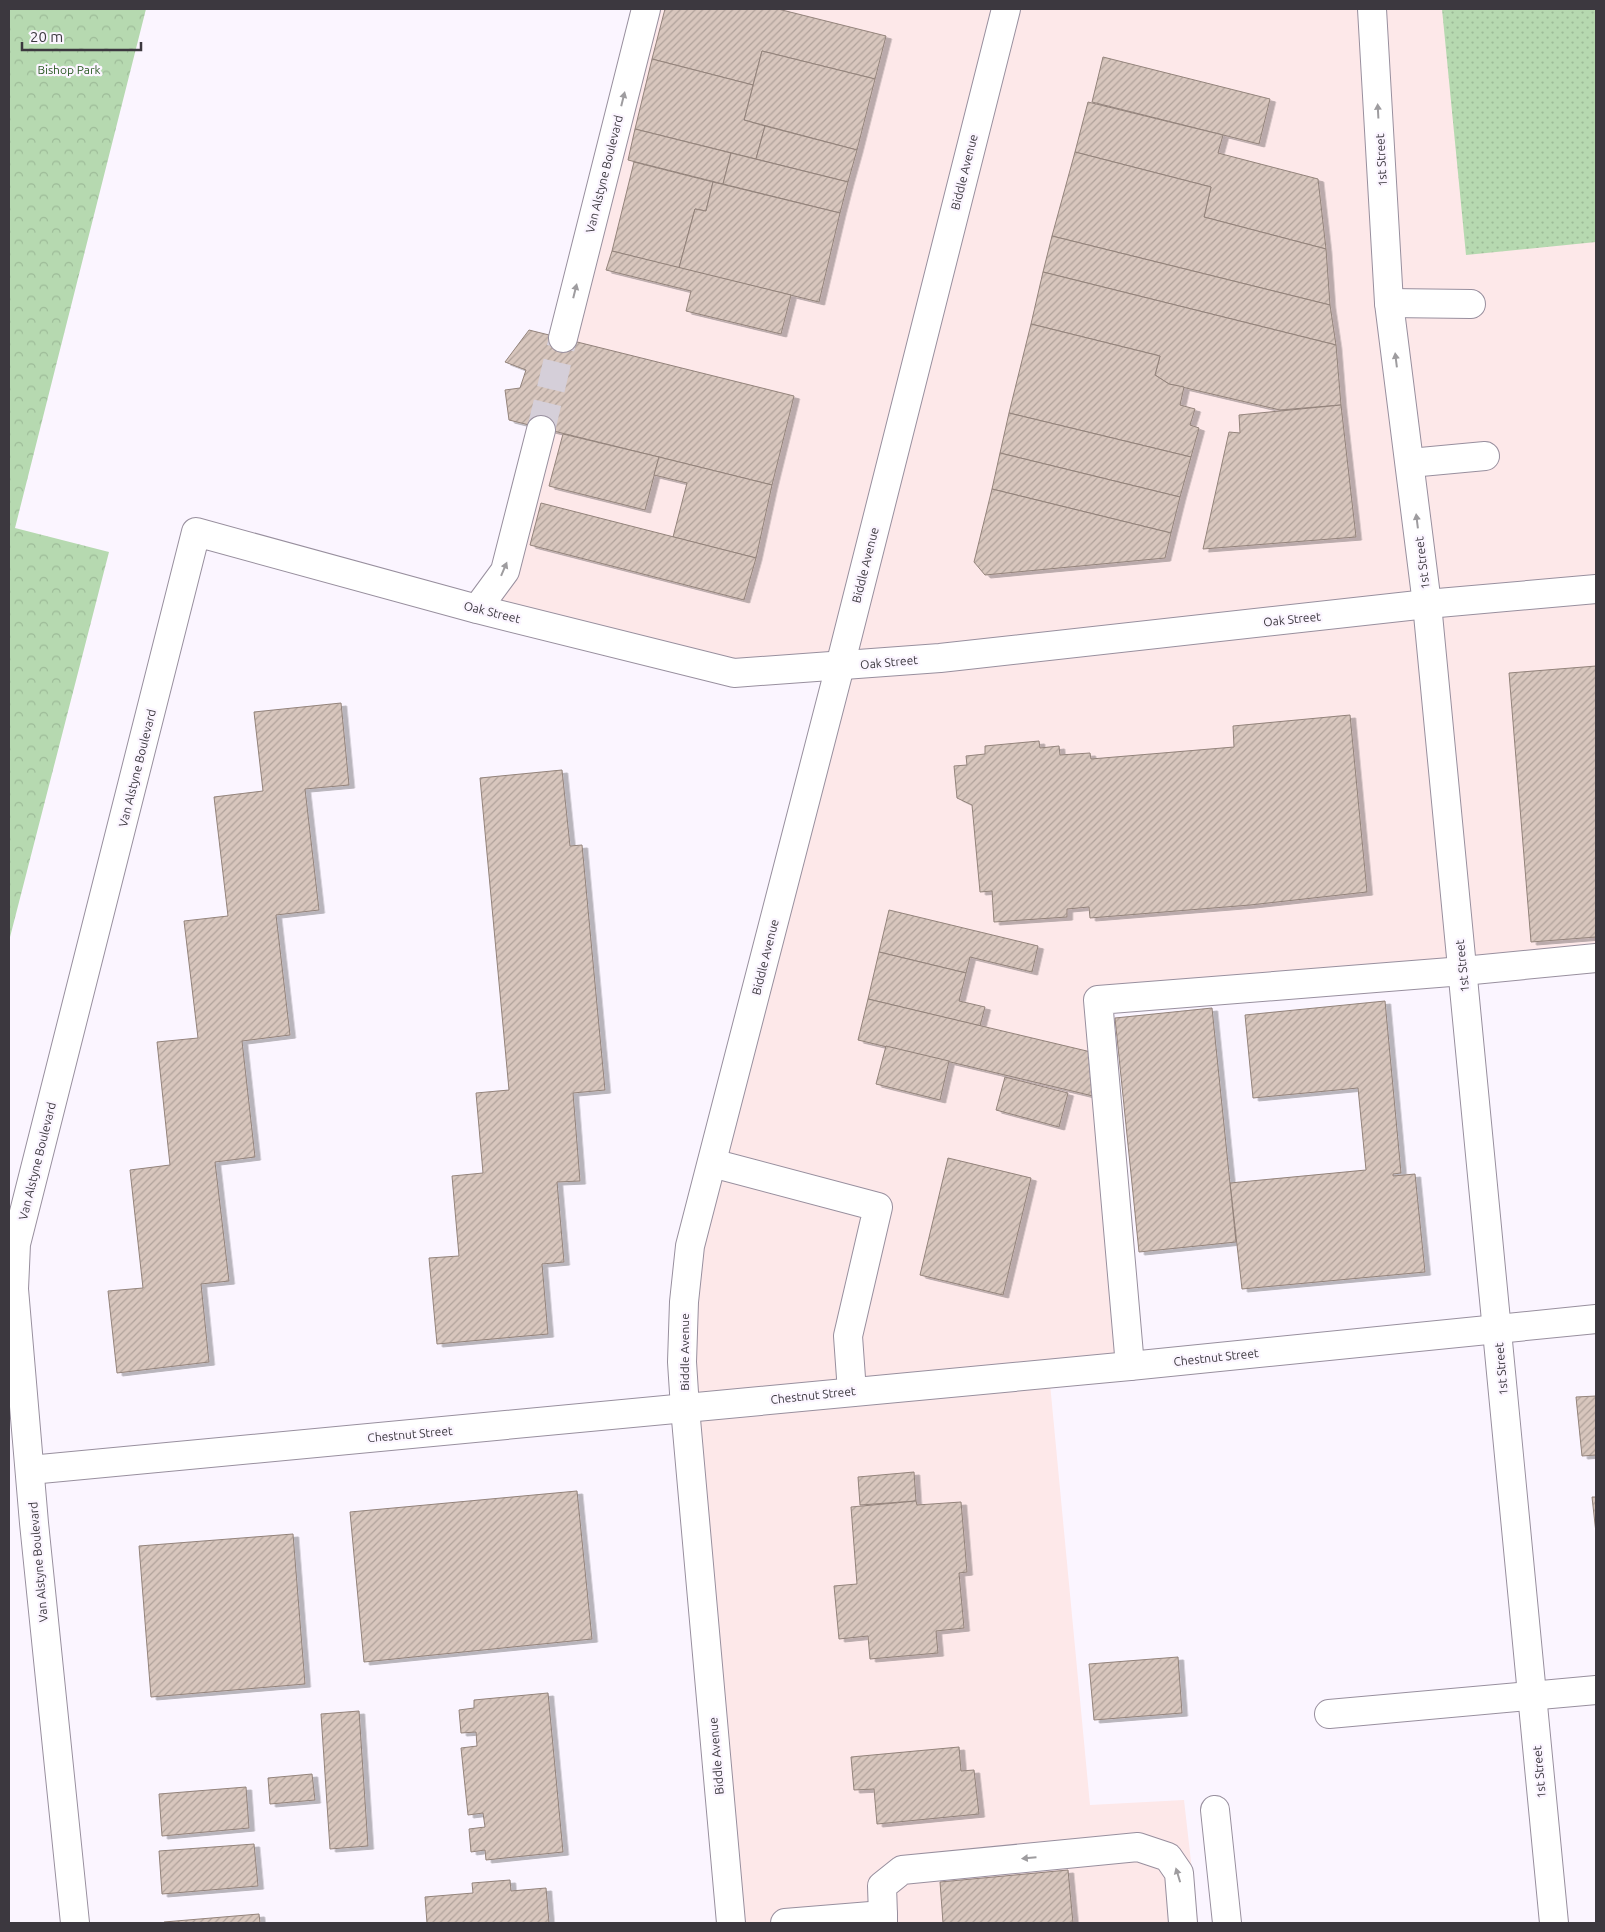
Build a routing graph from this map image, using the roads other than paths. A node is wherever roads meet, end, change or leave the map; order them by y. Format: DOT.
graph roads {
  1 [pos="646,9"];
  2 [pos="1006,9"];
  3 [pos="1372,9"];
  4 [pos="1389,303"];
  5 [pos="1471,304"];
  6 [pos="563,338"];
  7 [pos="540,430"];
  8 [pos="1485,456"];
  9 [pos="1410,463"];
  10 [pos="196,532"];
  11 [pos="1596,589"];
  12 [pos="1427,604"];
  13 [pos="477,609"];
  14 [pos="840,666"];
  15 [pos="1596,958"];
  16 [pos="1463,971"];
  17 [pos="712,1163"];
  18 [pos="18,1197"];
  19 [pos="12,1266"];
  20 [pos="1596,1319"];
  21 [pos="1497,1328"];
  22 [pos="1130,1366"];
  23 [pos="852,1392"];
  24 [pos="684,1408"];
  25 [pos="30,1470"];
  26 [pos="1596,1690"];
  27 [pos="1532,1696"];
  28 [pos="1329,1714"];
  29 [pos="1215,1810"];
  30 [pos="883,1919"];
  31 [pos="75,1923"];
  32 [pos="731,1923"];
  33 [pos="785,1923"];
  34 [pos="1183,1923"];
  35 [pos="1226,1923"];
  36 [pos="1554,1923"];
  6 -- 1 [label="street, Van Alstyne Boulevard, one-way"];
  2 -- 14 [label="street, Biddle Avenue"];
  4 -- 3 [label="street, 1st Street, one-way"];
  4 -- 5 [label="street"];
  9 -- 4 [label="street, 1st Street, one-way"];
  13 -- 7 [label="street, one-way"];
  8 -- 9 [label="street"];
  12 -- 9 [label="street, 1st Street, one-way"];
  10 -- 13 [label="street, Oak Street"];
  10 -- 18 [label="street, Van Alstyne Boulevard"];
  11 -- 12 [label="street, Oak Street"];
  12 -- 14 [label="street, Oak Street"];
  12 -- 16 [label="street, 1st Street"];
  13 -- 14 [label="street, Oak Street"];
  14 -- 17 [label="street, Biddle Avenue"];
  15 -- 16 [label="street"];
  16 -- 21 [label="street, 1st Street"];
  16 -- 22 [label="street"];
  17 -- 23 [label="street"];
  17 -- 24 [label="street, Biddle Avenue"];
  18 -- 19 [label="street, Van Alstyne Boulevard"];
  19 -- 25 [label="street, Van Alstyne Boulevard"];
  20 -- 21 [label="street, Chestnut Street"];
  21 -- 22 [label="street, Chestnut Street"];
  21 -- 27 [label="street, 1st Street"];
  22 -- 23 [label="street, Chestnut Street"];
  23 -- 24 [label="street, Chestnut Street"];
  24 -- 25 [label="street, Chestnut Street"];
  24 -- 32 [label="street, Biddle Avenue"];
  25 -- 31 [label="street, Van Alstyne Boulevard"];
  26 -- 27 [label="street"];
  27 -- 28 [label="street"];
  27 -- 36 [label="street, 1st Street"];
  29 -- 35 [label="street"];
  30 -- 33 [label="street"];
  34 -- 30 [label="street, one-way"];
}
